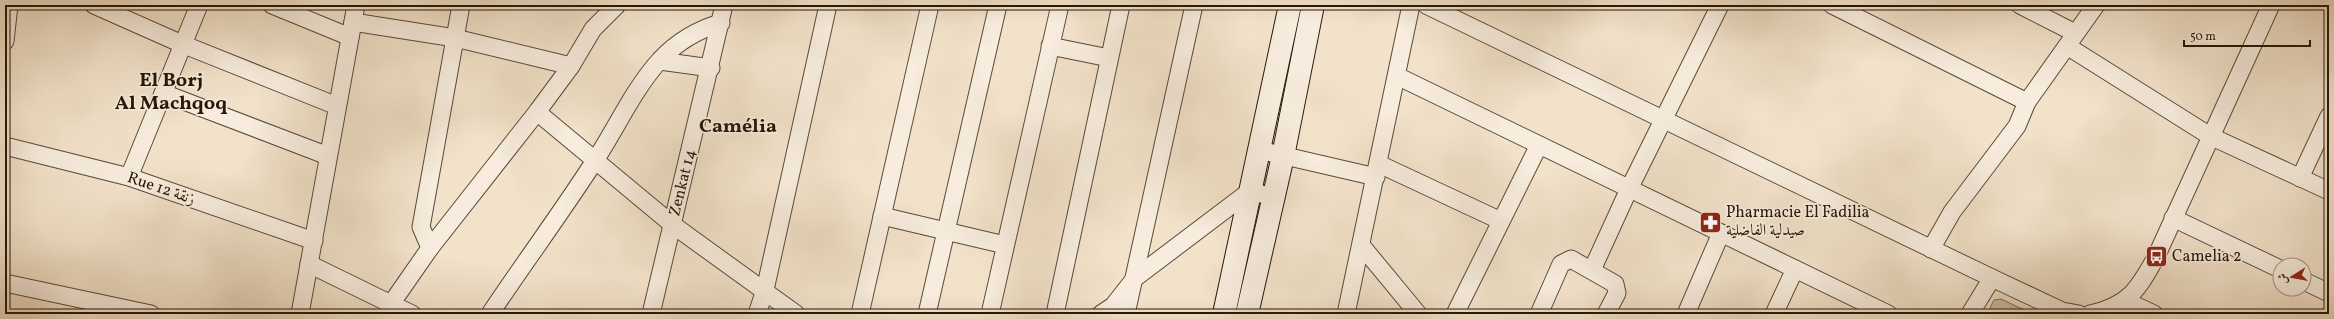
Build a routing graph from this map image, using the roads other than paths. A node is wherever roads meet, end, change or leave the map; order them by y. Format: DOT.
graph roads {
  1 [pos="9,5"];
  2 [pos="94,5"];
  3 [pos="199,5"];
  4 [pos="272,5"];
  5 [pos="356,5"];
  6 [pos="460,5"];
  7 [pos="618,5"];
  8 [pos="724,5"];
  9 [pos="828,5"];
  10 [pos="930,5"];
  11 [pos="998,5"];
  12 [pos="1060,5"];
  13 [pos="1121,5"];
  14 [pos="1194,5"];
  15 [pos="1290,5"];
  16 [pos="1313,5"];
  17 [pos="1411,5"];
  18 [pos="1720,5"];
  19 [pos="2020,5"];
  20 [pos="2096,5"];
  21 [pos="2271,5"];
  22 [pos="1838,6"];
  23 [pos="1433,7"];
  24 [pos="721,23"];
  25 [pos="352,29"];
  26 [pos="455,38"];
  27 [pos="2071,40"];
  28 [pos="5,41"];
  29 [pos="182,44"];
  30 [pos="1050,46"];
  31 [pos="1109,58"];
  32 [pos="660,61"];
  33 [pos="572,66"];
  34 [pos="711,68"];
  35 [pos="1397,76"];
  36 [pos="163,93"];
  37 [pos="2027,102"];
  38 [pos="337,106"];
  39 [pos="537,112"];
  40 [pos="2329,116"];
  41 [pos="1662,120"];
  42 [pos="2210,136"];
  43 [pos="1539,145"];
  44 [pos="5,146"];
  45 [pos="1259,150"];
  46 [pos="328,156"];
  47 [pos="1283,156"];
  48 [pos="595,162"];
  49 [pos="1378,171"];
  50 [pos="129,177"];
  51 [pos="2300,178"];
  52 [pos="1629,189"];
  53 [pos="1250,191"];
  54 [pos="2329,191"];
  55 [pos="1273,197"];
  56 [pos="882,216"];
  57 [pos="2173,218"];
  58 [pos="1501,221"];
  59 [pos="673,225"];
  60 [pos="947,231"];
  61 [pos="1721,233"];
  62 [pos="314,241"];
  63 [pos="1005,245"];
  64 [pos="1361,245"];
  65 [pos="430,248"];
  66 [pos="1931,249"];
  67 [pos="309,264"];
  68 [pos="2272,265"];
  69 [pos="1795,269"];
  70 [pos="1592,270"];
  71 [pos="1135,278"];
  72 [pos="1992,278"];
  73 [pos="5,283"];
  74 [pos="2312,285"];
  75 [pos="765,290"];
  76 [pos="2329,293"];
  77 [pos="2123,307"];
  78 [pos="403,311"];
  79 [pos="151,314"];
  80 [pos="300,314"];
  81 [pos="490,314"];
  82 [pos="651,314"];
  83 [pos="757,314"];
  84 [pos="796,314"];
  85 [pos="860,314"];
  86 [pos="928,314"];
  87 [pos="990,314"];
  88 [pos="1055,314"];
  89 [pos="1101,314"];
  90 [pos="1126,314"];
  91 [pos="1224,314"];
  92 [pos="1247,314"];
  93 [pos="1346,314"];
  94 [pos="1418,314"];
  95 [pos="1455,314"];
  96 [pos="1539,314"];
  97 [pos="1606,314"];
  98 [pos="1686,314"];
  99 [pos="1774,314"];
  100 [pos="1888,314"];
  101 [pos="1970,314"];
  102 [pos="2079,314"];
  103 [pos="2090,314"];
  104 [pos="2154,314"];
  1 -- 28 [label="street"];
  2 -- 29 [label="street"];
  3 -- 29 [label="street"];
  4 -- 25 [label="street"];
  5 -- 25 [label="street"];
  6 -- 26 [label="street"];
  7 -- 33 [label="street"];
  8 -- 24 [label="street, Zenkat 14"];
  9 -- 75 [label="street"];
  10 -- 56 [label="street"];
  11 -- 60 [label="street"];
  12 -- 30 [label="street"];
  13 -- 31 [label="street"];
  14 -- 71 [label="street"];
  15 -- 45 [label="street"];
  16 -- 47 [label="street"];
  17 -- 35 [label="street"];
  18 -- 41 [label="street"];
  19 -- 27 [label="street"];
  20 -- 27 [label="street"];
  21 -- 42 [label="street"];
  22 -- 37 [label="street"];
  23 -- 41 [label="street"];
  24 -- 32 [label="street"];
  24 -- 34 [label="street, Zenkat 14"];
  25 -- 26 [label="street"];
  25 -- 38 [label="street"];
  26 -- 33 [label="street"];
  26 -- 65 [label="street"];
  27 -- 37 [label="street"];
  27 -- 42 [label="street"];
  29 -- 36 [label="street"];
  29 -- 38 [label="street"];
  30 -- 31 [label="street"];
  30 -- 63 [label="street"];
  31 -- 88 [label="street"];
  32 -- 34 [label="street"];
  32 -- 48 [label="street"];
  33 -- 39 [label="street"];
  34 -- 59 [label="street, Zenkat 14"];
  35 -- 43 [label="street"];
  35 -- 49 [label="street"];
  36 -- 46 [label="street"];
  36 -- 50 [label="street"];
  37 -- 66 [label="street"];
  38 -- 46 [label="street"];
  39 -- 48 [label="street"];
  39 -- 65 [label="street"];
  40 -- 51 [label="street"];
  41 -- 52 [label="street"];
  41 -- 66 [label="street"];
  42 -- 51 [label="street"];
  42 -- 57 [label="street"];
  43 -- 52 [label="street"];
  43 -- 58 [label="street"];
  44 -- 50 [label="street, Rue 12 زنقة"];
  45 -- 47 [label="street"];
  45 -- 53 [label="street"];
  46 -- 62 [label="street"];
  47 -- 49 [label="street"];
  47 -- 55 [label="street"];
  48 -- 59 [label="street"];
  48 -- 81 [label="street"];
  49 -- 58 [label="street"];
  49 -- 64 [label="street"];
  50 -- 62 [label="street, Rue 12 زنقة"];
  51 -- 54 [label="street"];
  52 -- 61 [label="street"];
  52 -- 70 [label="street"];
  53 -- 55 [label="street"];
  53 -- 71 [label="street"];
  53 -- 91 [label="street"];
  55 -- 92 [label="street"];
  56 -- 60 [label="street"];
  56 -- 85 [label="street"];
  57 -- 68 [label="street"];
  57 -- 77 [label="street"];
  58 -- 95 [label="street"];
  59 -- 75 [label="street"];
  59 -- 82 [label="street, Zenkat 14"];
  60 -- 63 [label="street"];
  60 -- 86 [label="street"];
  61 -- 69 [label="street"];
  61 -- 98 [label="street"];
  62 -- 67 [label="street"];
  63 -- 87 [label="street"];
  64 -- 93 [label="street"];
  64 -- 94 [label="street"];
  65 -- 78 [label="street"];
  66 -- 72 [label="street"];
  67 -- 78 [label="street"];
  67 -- 80 [label="street"];
  69 -- 99 [label="street"];
  69 -- 100 [label="street"];
  70 -- 96 [label="street"];
  70 -- 97 [label="street"];
  71 -- 89 [label="street"];
  71 -- 90 [label="street"];
  72 -- 101 [label="street"];
  72 -- 102 [label="street"];
  73 -- 79 [label="street"];
  74 -- 76 [label="street"];
  75 -- 83 [label="street"];
  75 -- 84 [label="street"];
  77 -- 103 [label="street"];
  77 -- 104 [label="street"];
}
